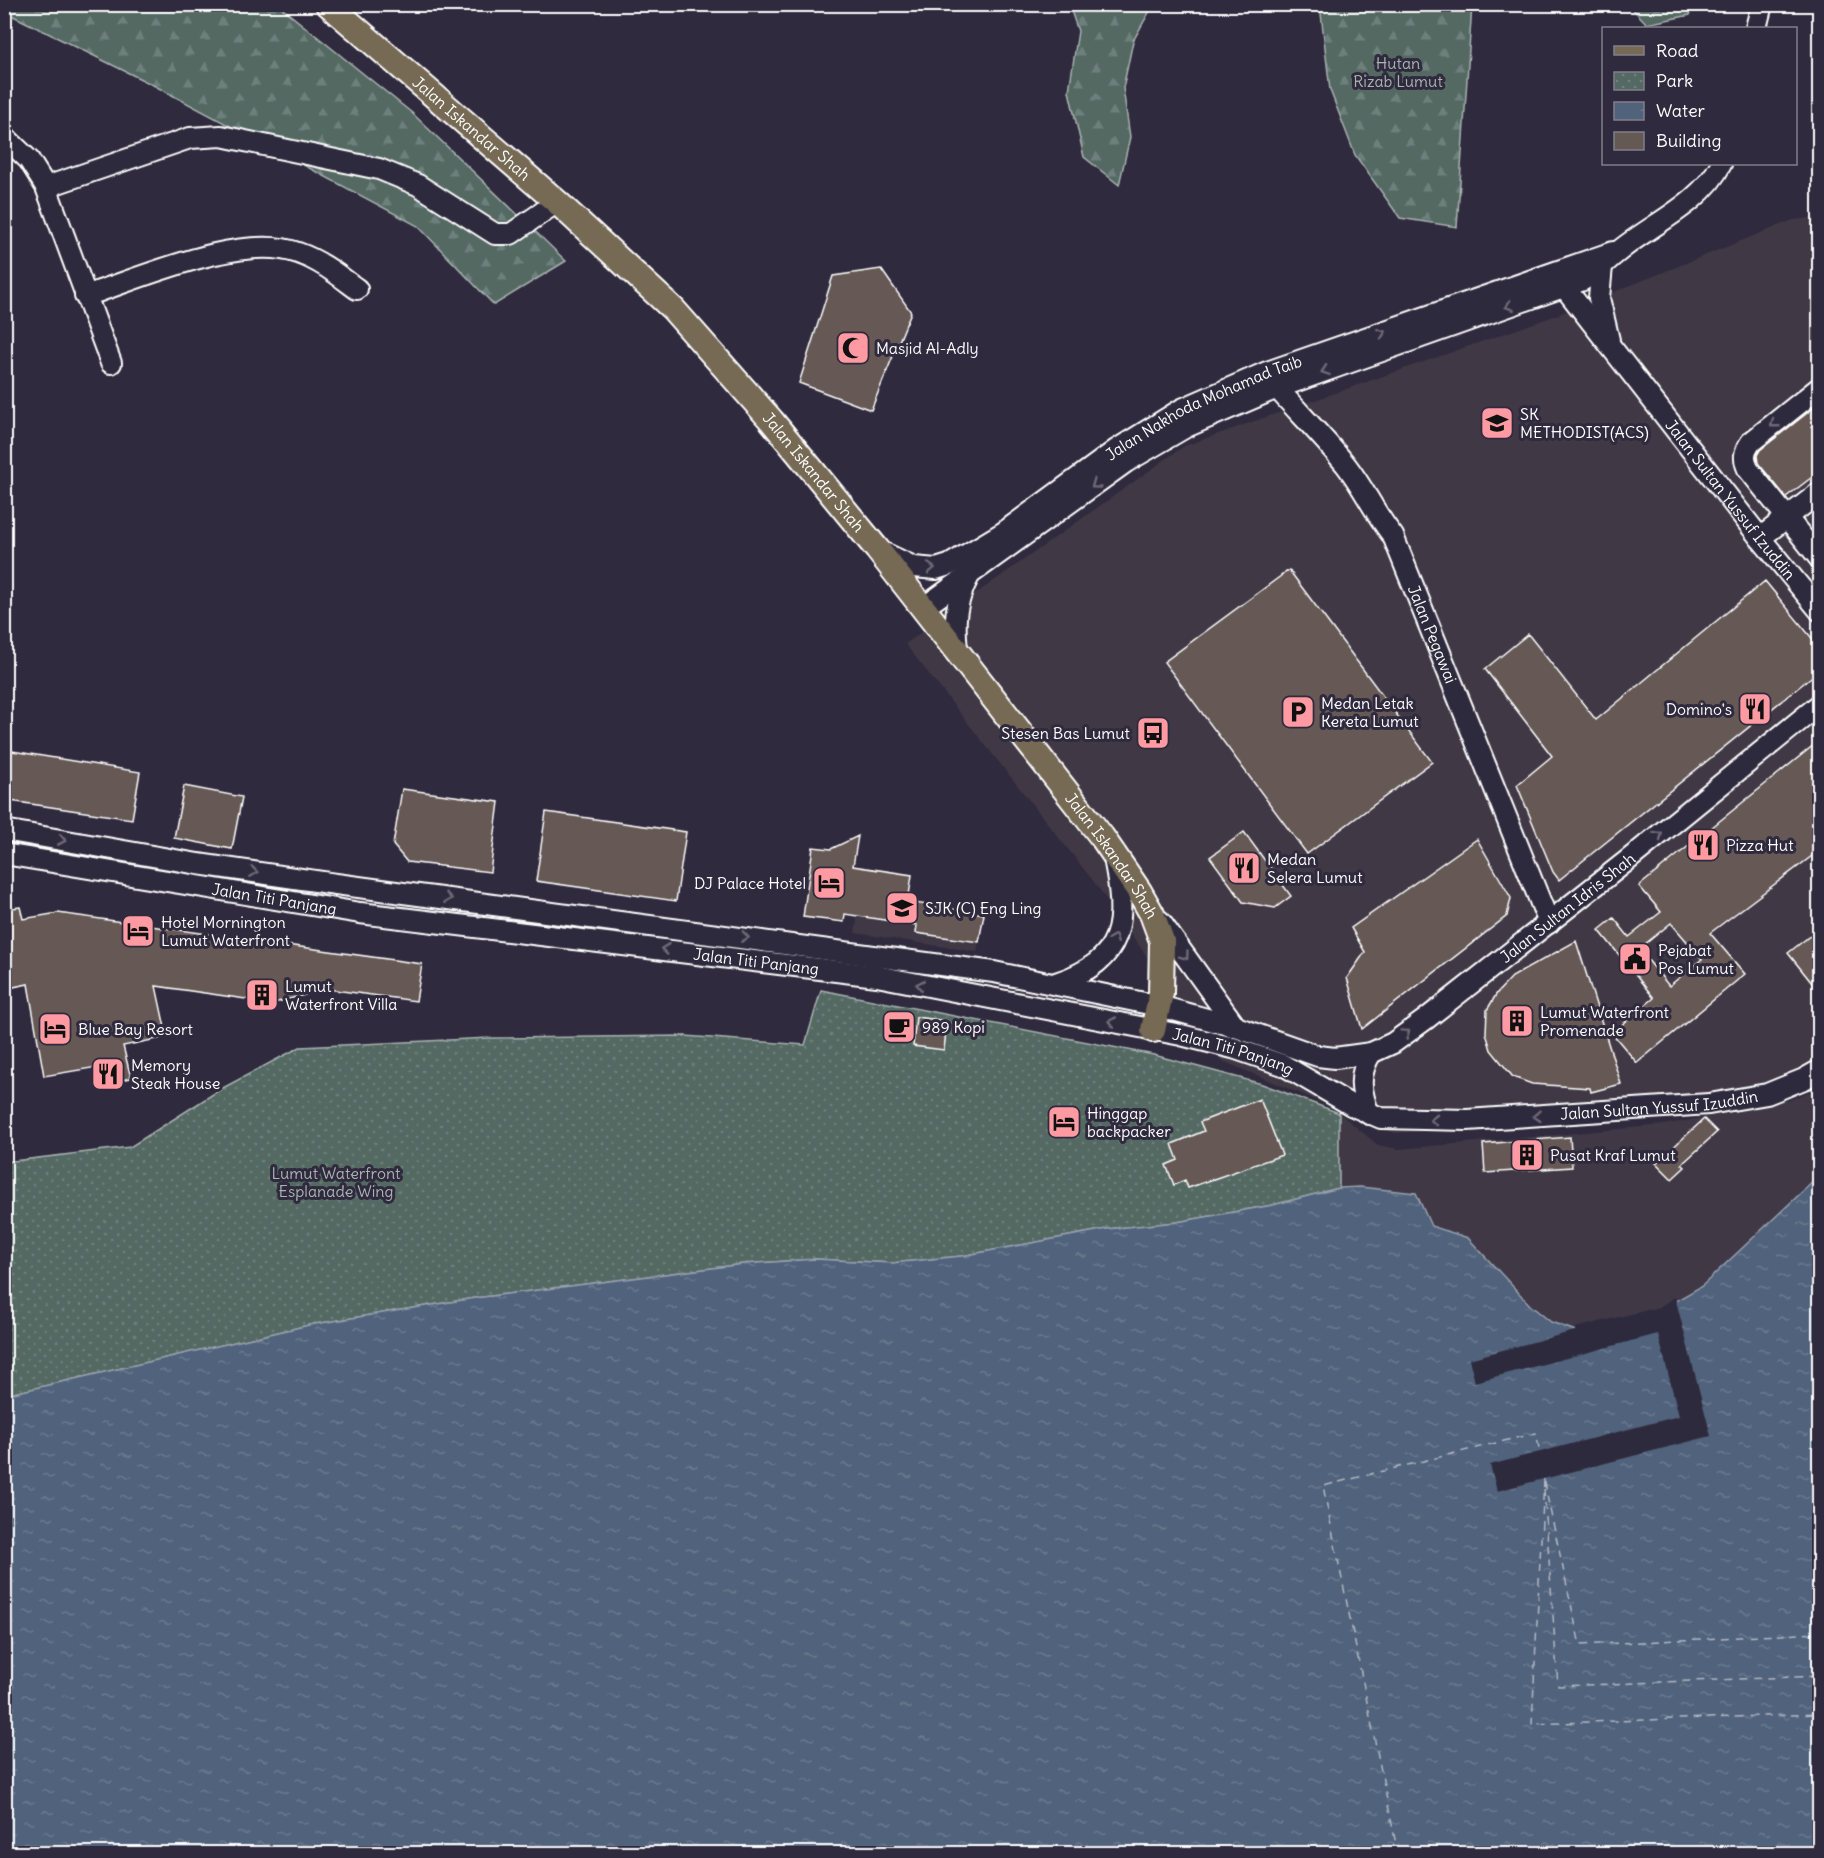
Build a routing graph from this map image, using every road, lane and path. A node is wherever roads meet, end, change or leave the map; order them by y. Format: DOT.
graph roads {
  1 [pos="328,4"];
  2 [pos="1762,4"];
  3 [pos="1756,27"];
  4 [pos="4,136"];
  5 [pos="1720,165"];
  6 [pos="46,187"];
  7 [pos="557,202"];
  8 [pos="1619,251"];
  9 [pos="1602,266"];
  10 [pos="1559,280"];
  11 [pos="357,289"];
  12 [pos="85,296"];
  13 [pos="1611,349"];
  14 [pos="111,363"];
  15 [pos="1272,380"];
  16 [pos="1820,387"];
  17 [pos="1820,492"];
  18 [pos="1787,518"];
  19 [pos="1760,538"];
  20 [pos="877,549"];
  21 [pos="1820,559"];
  22 [pos="971,574"];
  23 [pos="923,608"];
  24 [pos="1820,611"];
  25 [pos="957,650"];
  26 [pos="1820,704"];
  27 [pos="4,830"];
  28 [pos="1113,852"];
  29 [pos="4,854"];
  30 [pos="1139,891"];
  31 [pos="519,907"];
  32 [pos="1549,923"];
  33 [pos="516,931"];
  34 [pos="1054,984"];
  35 [pos="1159,1006"];
  36 [pos="1236,1027"];
  37 [pos="1153,1030"];
  38 [pos="1292,1048"];
  39 [pos="1371,1053"];
  40 [pos="1820,1070"];
  41 [pos="1369,1114"];
  42 [pos="1493,1119"];
  1 -- 7 [label="main road, Jalan Iskandar Shah"];
  2 -- 3 [label="street"];
  4 -- 6 [label="street"];
  5 -- 8 [label="street"];
  6 -- 7 [label="street"];
  6 -- 12 [label="street"];
  7 -- 20 [label="main road, Jalan Iskandar Shah"];
  8 -- 9 [label="street"];
  8 -- 10 [label="street"];
  9 -- 10 [label="street"];
  9 -- 13 [label="street"];
  10 -- 13 [label="street, Jalan Sultan Yussuf Izuddin"];
  10 -- 15 [label="street, Jalan Nakhoda Mohamad Taib"];
  11 -- 12 [label="street"];
  12 -- 14 [label="street"];
  13 -- 19 [label="street, Jalan Sultan Yussuf Izuddin"];
  20 -- 15 [label="street, Jalan Nakhoda Mohamad Taib, one-way"];
  15 -- 22 [label="street, Jalan Nakhoda Mohamad Taib, one-way"];
  15 -- 32 [label="street, Jalan Pegawai"];
  16 -- 18 [label="street, one-way"];
  17 -- 18 [label="street"];
  18 -- 19 [label="street"];
  18 -- 21 [label="street"];
  19 -- 24 [label="street, Jalan Sultan Yussuf Izuddin"];
  20 -- 23 [label="main road, Jalan Iskandar Shah"];
  22 -- 23 [label="street, Jalan Nakhoda Mohamad Taib"];
  22 -- 25 [label="street"];
  23 -- 25 [label="main road, Jalan Iskandar Shah"];
  25 -- 28 [label="main road, Jalan Iskandar Shah"];
  32 -- 26 [label="street, Jalan Sultan Idris Shah, one-way"];
  27 -- 31 [label="street, Jalan Titi Panjang, one-way"];
  28 -- 30 [label="main road, Jalan Iskandar Shah"];
  34 -- 28 [label="street, one-way"];
  29 -- 33 [label="street, Jalan Titi Panjang"];
  30 -- 35 [label="main road, Jalan Iskandar Shah"];
  30 -- 36 [label="street, one-way"];
  31 -- 33 [label="street"];
  31 -- 34 [label="street, Jalan Titi Panjang, one-way"];
  39 -- 32 [label="street, Jalan Sultan Idris Shah, one-way"];
  37 -- 33 [label="street, Jalan Titi Panjang, one-way"];
  34 -- 35 [label="street, Jalan Titi Panjang"];
  35 -- 36 [label="street, Jalan Titi Panjang"];
  35 -- 37 [label="main road, Jalan Iskandar Shah"];
  36 -- 38 [label="street, Jalan Titi Panjang"];
  37 -- 41 [label="street, Jalan Titi Panjang"];
  38 -- 39 [label="street, Jalan Sultan Idris Shah"];
  39 -- 41 [label="street"];
  40 -- 42 [label="street, Jalan Sultan Yussuf Izuddin, one-way"];
  42 -- 41 [label="street, Jalan Titi Panjang, one-way"];
}
